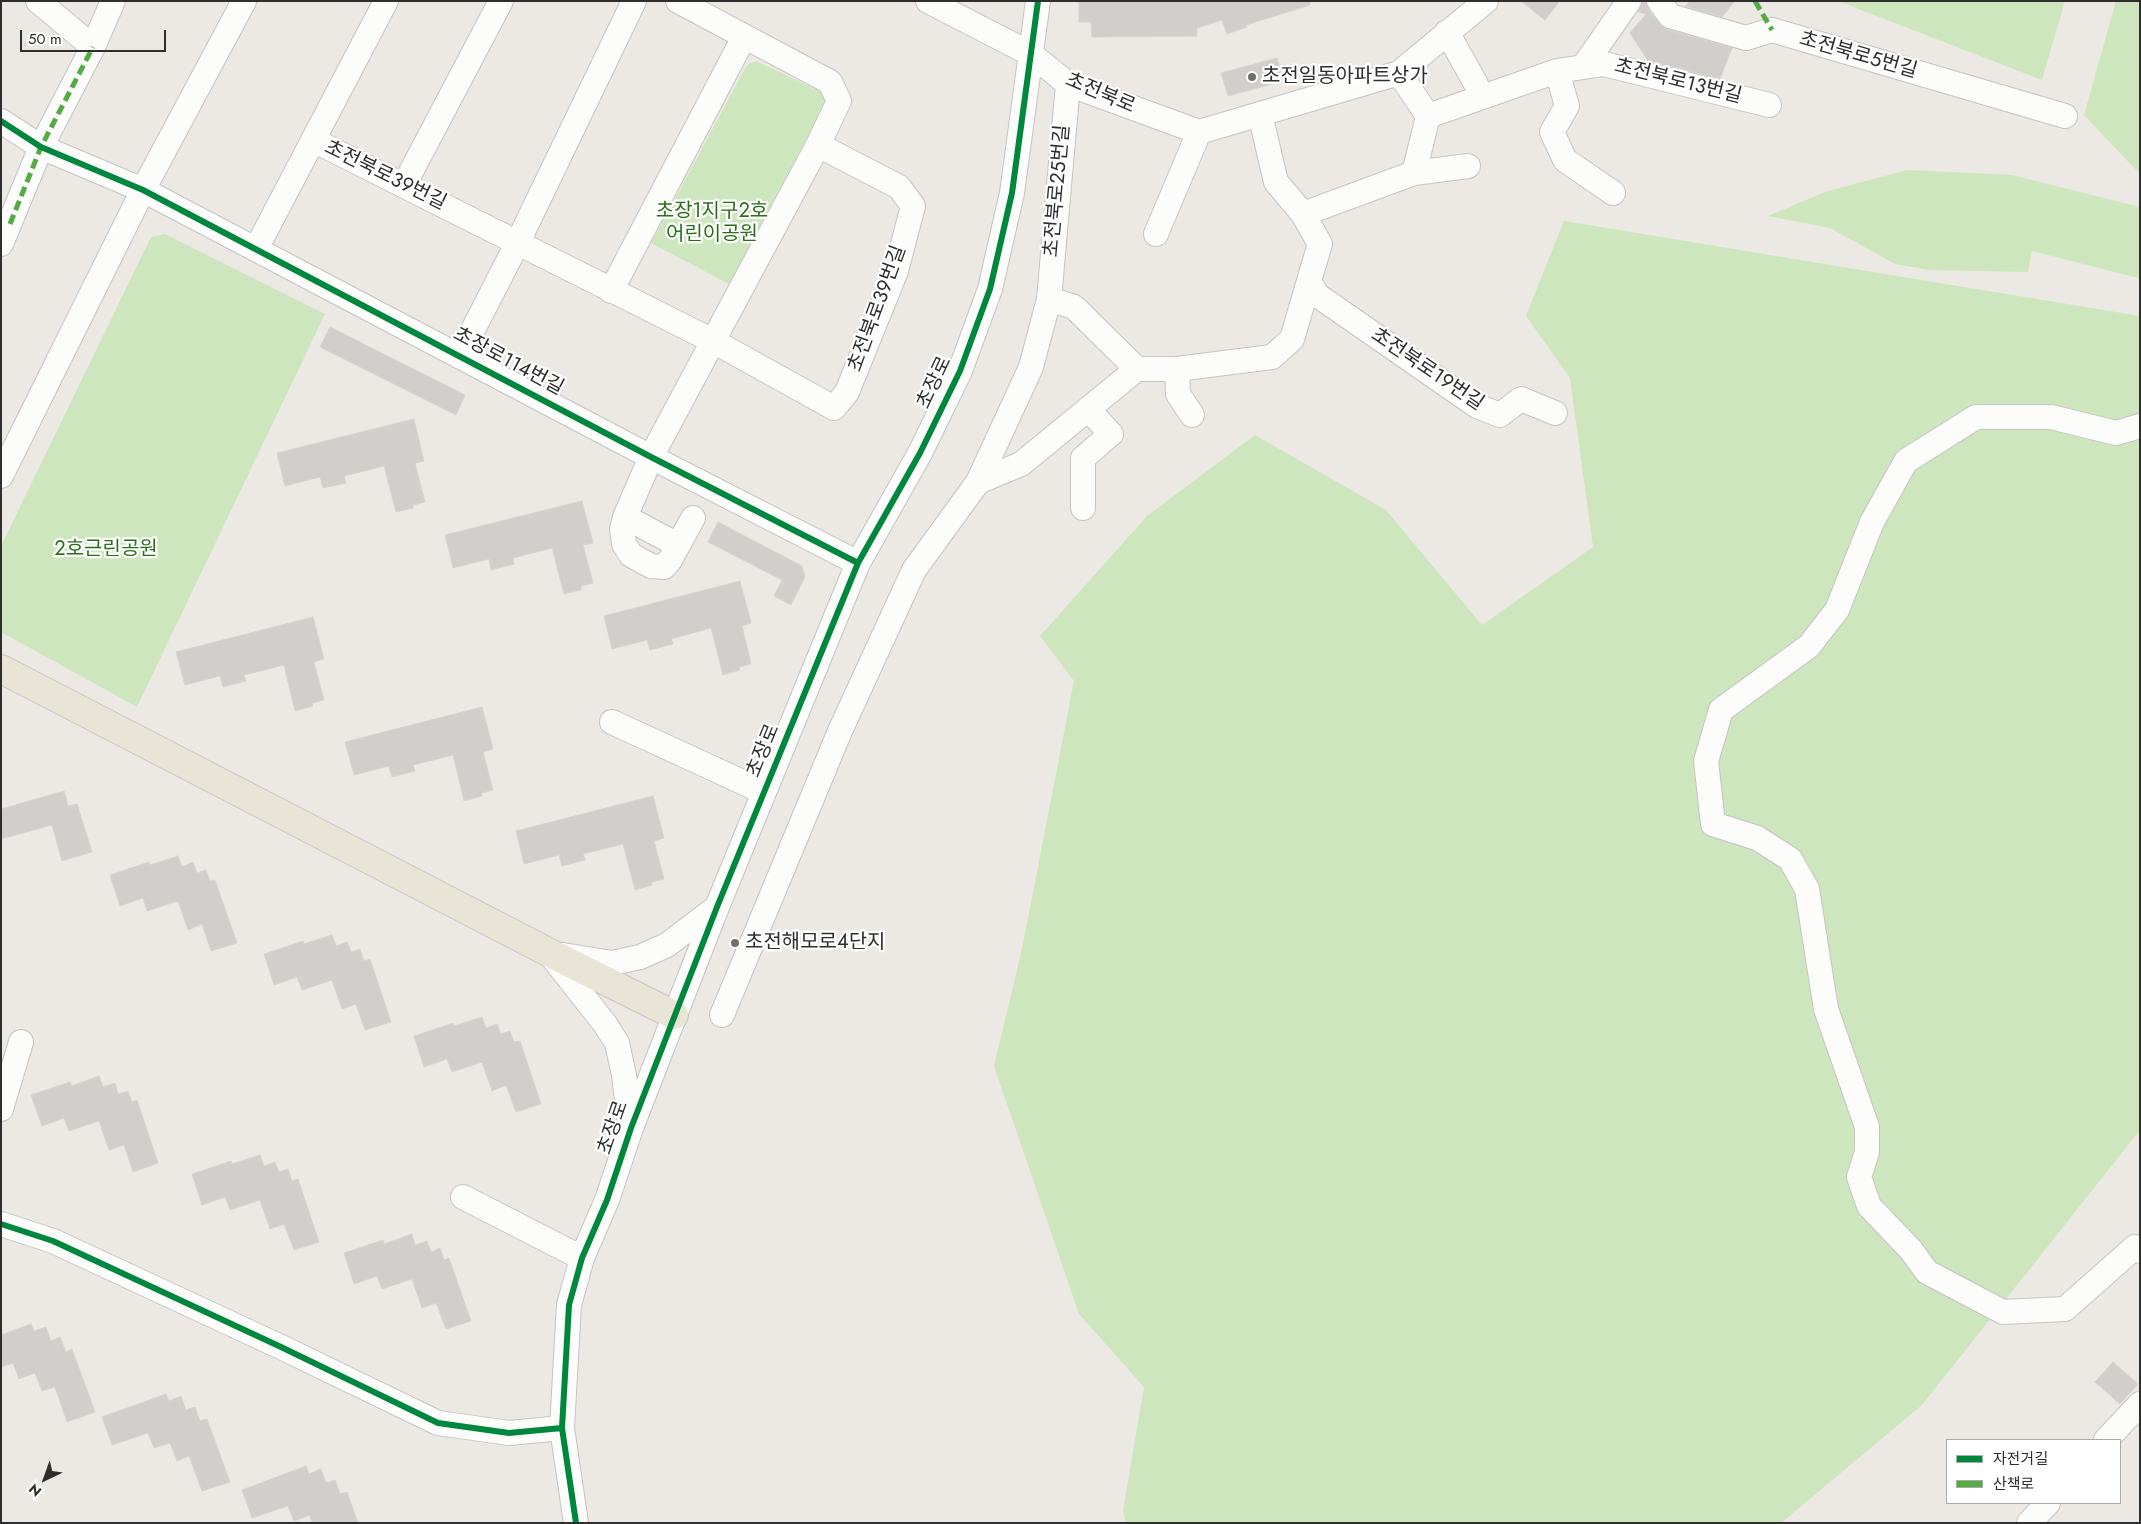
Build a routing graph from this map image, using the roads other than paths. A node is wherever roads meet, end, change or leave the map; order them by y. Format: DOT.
graph roads {
  1 [pos="38,1"];
  2 [pos="114,1"];
  3 [pos="244,1"];
  4 [pos="386,1"];
  5 [pos="500,1"];
  6 [pos="634,1"];
  7 [pos="678,1"];
  8 [pos="928,1"];
  9 [pos="1038,1"];
  10 [pos="1486,1"];
  11 [pos="1629,1"];
  12 [pos="1659,1"];
  13 [pos="1447,32"];
  14 [pos="744,37"];
  15 [pos="93,47"];
  16 [pos="1031,54"];
  17 [pos="1583,67"];
  18 [pos="1557,71"];
  19 [pos="1399,73"];
  20 [pos="1068,84"];
  21 [pos="1476,84"];
  22 [pos="1770,105"];
  23 [pos="1260,114"];
  24 [pos="1428,116"];
  25 [pos="2065,116"];
  26 [pos="1,120"];
  27 [pos="1200,132"];
  28 [pos="313,140"];
  29 [pos="818,145"];
  30 [pos="41,147"];
  31 [pos="1468,166"];
  32 [pos="1414,173"];
  33 [pos="404,185"];
  34 [pos="143,190"];
  35 [pos="1613,193"];
  36 [pos="1303,214"];
  37 [pos="6,234"];
  38 [pos="1156,234"];
  39 [pos="518,242"];
  40 [pos="256,249"];
  41 [pos="1309,281"];
  42 [pos="611,291"];
  43 [pos="1049,299"];
  44 [pos="713,341"];
  45 [pos="460,355"];
  46 [pos="1137,369"];
  47 [pos="1177,369"];
  48 [pos="1088,409"];
  49 [pos="1555,413"];
  50 [pos="1192,415"];
  51 [pos="2140,426"];
  52 [pos="651,457"];
  53 [pos="1,476"];
  54 [pos="978,482"];
  55 [pos="1082,508"];
  56 [pos="625,517"];
  57 [pos="693,518"];
  58 [pos="678,545"];
  59 [pos="858,563"];
  60 [pos="1,669"];
  61 [pos="612,722"];
  62 [pos="764,792"];
  63 [pos="717,907"];
  64 [pos="548,952"];
  65 [pos="674,1015"];
  66 [pos="722,1015"];
  67 [pos="21,1042"];
  68 [pos="1,1109"];
  69 [pos="630,1128"];
  70 [pos="463,1196"];
  71 [pos="1,1224"];
  72 [pos="2140,1251"];
  73 [pos="582,1258"];
  74 [pos="2140,1404"];
  75 [pos="562,1428"];
  76 [pos="2107,1439"];
  77 [pos="2047,1504"];
  78 [pos="576,1523"];
  79 [pos="2029,1523"];
  1 -- 15 [label="street"];
  2 -- 15 [label="street"];
  3 -- 34 [label="street"];
  4 -- 28 [label="street, 초전북로39번길"];
  5 -- 33 [label="street"];
  6 -- 39 [label="street"];
  7 -- 14 [label="street"];
  8 -- 16 [label="street, 초전북로"];
  9 -- 16 [label="street, 초장로"];
  10 -- 13 [label="street"];
  11 -- 17 [label="street"];
  12 -- 25 [label="street, 초전북로5번길"];
  13 -- 19 [label="street"];
  13 -- 21 [label="street"];
  14 -- 29 [label="street"];
  14 -- 42 [label="street"];
  15 -- 30 [label="street"];
  16 -- 20 [label="street, 초전북로"];
  16 -- 59 [label="street, 초장로"];
  17 -- 18 [label="street, 초전북로13번길"];
  17 -- 22 [label="street, 초전북로13번길"];
  18 -- 24 [label="street, 초전북로13번길"];
  18 -- 35 [label="street"];
  19 -- 23 [label="street"];
  19 -- 24 [label="street"];
  20 -- 27 [label="street, 초전북로"];
  20 -- 43 [label="street, 초전북로25번길"];
  23 -- 27 [label="street"];
  23 -- 36 [label="street"];
  24 -- 32 [label="street"];
  26 -- 30 [label="street, 초장로114번길"];
  27 -- 38 [label="street"];
  28 -- 33 [label="street, 초전북로39번길"];
  28 -- 40 [label="street"];
  29 -- 44 [label="street"];
  29 -- 44 [label="street, 초전북로39번길"];
  30 -- 34 [label="street, 초장로114번길"];
  30 -- 37 [label="street"];
  31 -- 32 [label="street"];
  32 -- 36 [label="street"];
  33 -- 39 [label="street, 초전북로39번길"];
  34 -- 40 [label="street, 초장로114번길"];
  34 -- 53 [label="street"];
  36 -- 41 [label="street"];
  39 -- 42 [label="street, 초전북로39번길"];
  39 -- 45 [label="street"];
  40 -- 45 [label="street, 초장로114번길"];
  41 -- 47 [label="street"];
  41 -- 49 [label="street, 초전북로19번길"];
  42 -- 44 [label="street, 초전북로39번길"];
  43 -- 46 [label="street"];
  43 -- 54 [label="street, 초전북로25번길"];
  44 -- 52 [label="street"];
  45 -- 52 [label="street, 초장로114번길"];
  46 -- 47 [label="street"];
  46 -- 48 [label="street"];
  47 -- 50 [label="street"];
  48 -- 54 [label="street"];
  48 -- 55 [label="street"];
  51 -- 72 [label="street"];
  52 -- 56 [label="street"];
  52 -- 59 [label="street, 초장로114번길"];
  54 -- 66 [label="street, 초전북로25번길"];
  56 -- 58 [label="street"];
  56 -- 58 [label="street"];
  57 -- 58 [label="street"];
  59 -- 62 [label="street, 초장로"];
  60 -- 64 [label="main road"];
  61 -- 62 [label="street"];
  62 -- 63 [label="street, 초장로"];
  63 -- 64 [label="street"];
  63 -- 65 [label="street, 초장로"];
  64 -- 65 [label="main road"];
  64 -- 69 [label="street"];
  65 -- 69 [label="street, 초장로"];
  67 -- 68 [label="street"];
  69 -- 73 [label="street, 초장로"];
  70 -- 73 [label="street"];
  71 -- 75 [label="street"];
  73 -- 75 [label="street, 초장로"];
  74 -- 76 [label="street"];
  75 -- 78 [label="street, 초장로"];
  77 -- 79 [label="street"];
}
